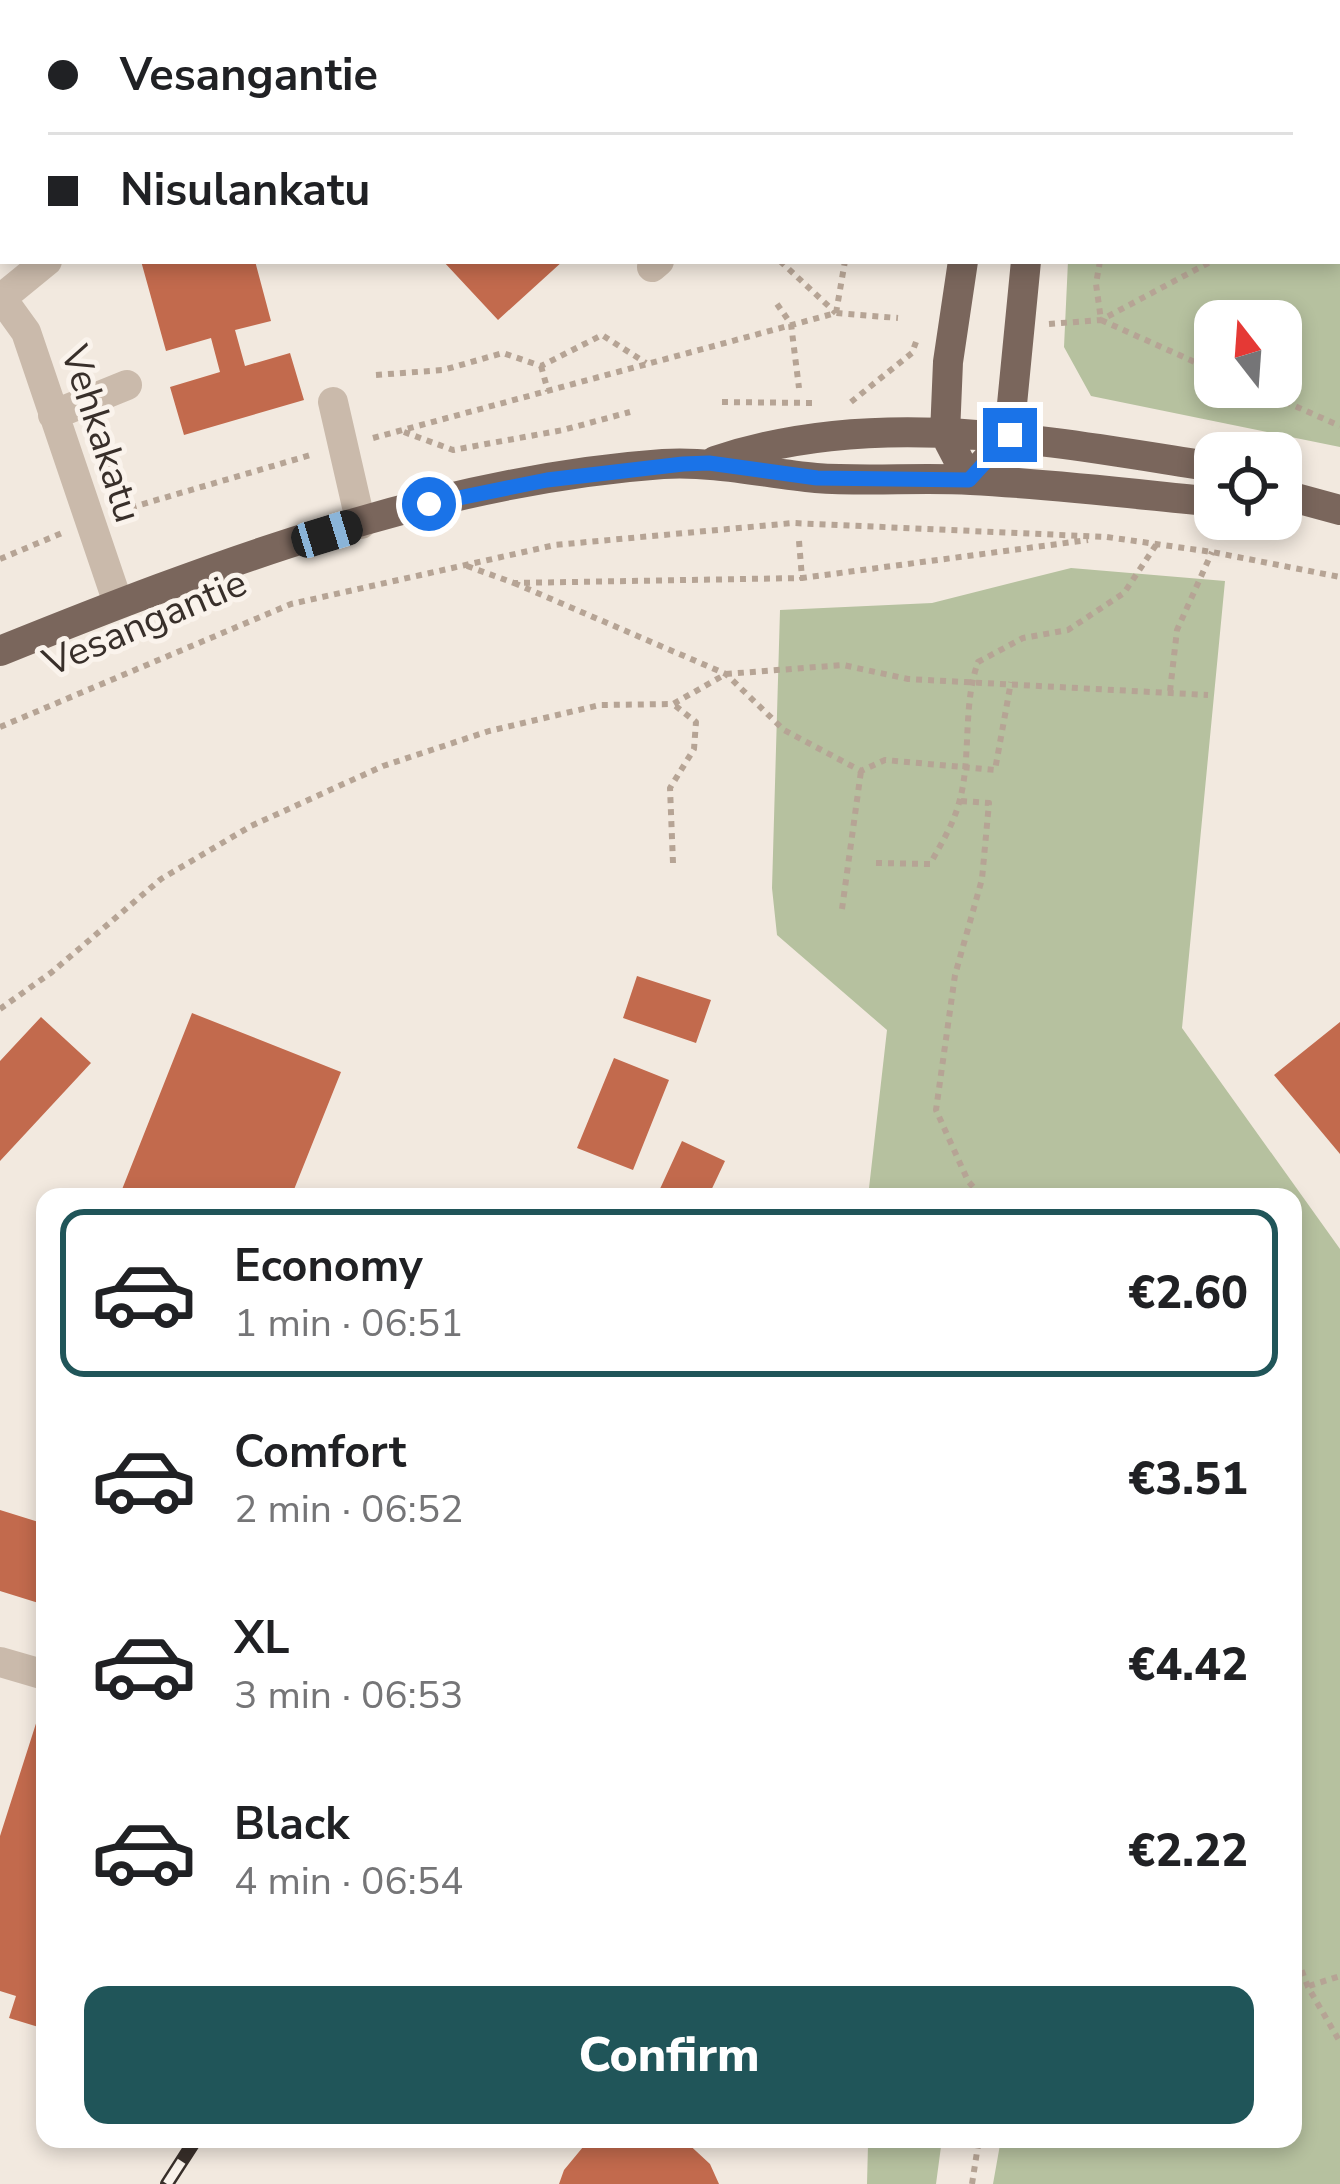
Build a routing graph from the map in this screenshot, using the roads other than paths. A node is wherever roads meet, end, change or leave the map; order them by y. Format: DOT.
graph roads {
  1 [pos="43,264"];
  2 [pos="963,264"];
  3 [pos="1026,264"];
  4 [pos="2,297"];
  5 [pos="127,385"];
  6 [pos="333,402"];
  7 [pos="53,415"];
  8 [pos="945,434"];
  9 [pos="1010,435"];
  10 [pos="709,463"];
  11 [pos="1194,464"];
  12 [pos="969,480"];
  13 [pos="1194,500"];
  14 [pos="1302,500"];
  15 [pos="1340,510"];
  16 [pos="361,524"];
  17 [pos="118,604"];
  18 [pos="0,651"];
  19 [pos="0,1663"];
  20 [pos="36,1673"];
  1 -- 4 [label="street"];
  2 -- 8 [label="main road"];
  3 -- 9 [label="main road"];
  4 -- 7 [label="street, Vehkakatu"];
  5 -- 7 [label="street"];
  6 -- 16 [label="street"];
  7 -- 17 [label="street, Vehkakatu"];
  8 -- 9 [label="main road, Vesangantie"];
  8 -- 10 [label="main road, Vesangantie"];
  8 -- 12 [label="main road"];
  9 -- 11 [label="main road, Vesangantie"];
  9 -- 12 [label="main road"];
  10 -- 12 [label="main road, Vesangantie"];
  10 -- 16 [label="main road, Vesangantie"];
  12 -- 13 [label="main road, Vesangantie"];
  14 -- 15 [label="main road"];
  16 -- 17 [label="main road, Vesangantie"];
  17 -- 18 [label="main road, Vesangantie"];
  19 -- 20 [label="street"];
}
